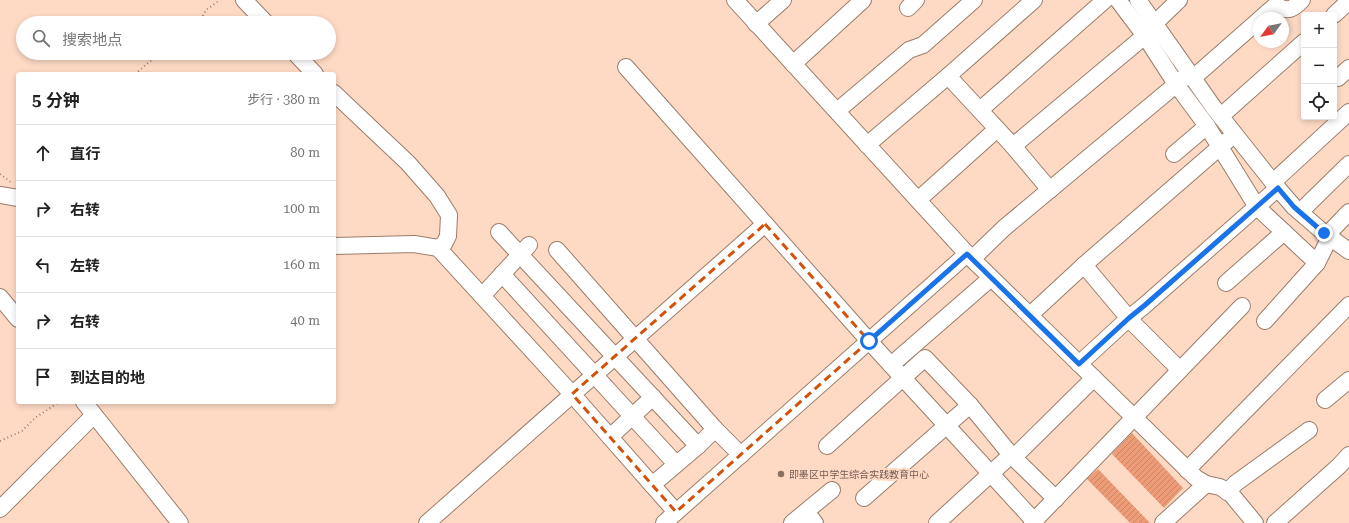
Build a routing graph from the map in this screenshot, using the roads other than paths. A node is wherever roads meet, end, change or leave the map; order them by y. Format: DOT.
graph roads {
  1 [pos="244,0"];
  2 [pos="735,0"];
  3 [pos="783,0"];
  4 [pos="863,0"];
  5 [pos="974,0"];
  6 [pos="1034,0"];
  7 [pos="1105,0"];
  8 [pos="1118,0"];
  9 [pos="1138,0"];
  10 [pos="1179,0"];
  11 [pos="1302,0"];
  12 [pos="1349,1"];
  13 [pos="1268,12"];
  14 [pos="1337,12"];
  15 [pos="259,16"];
  16 [pos="756,24"];
  17 [pos="1253,25"];
  18 [pos="1151,30"];
  19 [pos="1301,45"];
  20 [pos="302,60"];
  21 [pos="793,64"];
  22 [pos="626,67"];
  23 [pos="313,72"];
  24 [pos="948,76"];
  25 [pos="1184,79"];
  26 [pos="336,95"];
  27 [pos="980,110"];
  28 [pos="837,111"];
  29 [pos="1349,112"];
  30 [pos="1221,116"];
  31 [pos="1207,126"];
  32 [pos="997,129"];
  33 [pos="1227,141"];
  34 [pos="867,145"];
  35 [pos="1013,146"];
  36 [pos="1174,154"];
  37 [pos="1349,164"];
  38 [pos="1050,190"];
  39 [pos="16,192"];
  40 [pos="0,194"];
  41 [pos="1269,194"];
  42 [pos="918,200"];
  43 [pos="1300,212"];
  44 [pos="1349,212"];
  45 [pos="765,224"];
  46 [pos="499,232"];
  47 [pos="1284,232"];
  48 [pos="336,246"];
  49 [pos="1324,246"];
  50 [pos="438,248"];
  51 [pos="524,250"];
  52 [pos="557,250"];
  53 [pos="1349,251"];
  54 [pos="970,256"];
  55 [pos="1084,265"];
  56 [pos="502,274"];
  57 [pos="992,278"];
  58 [pos="1226,283"];
  59 [pos="482,296"];
  60 [pos="0,297"];
  61 [pos="1349,305"];
  62 [pos="1242,306"];
  63 [pos="1030,315"];
  64 [pos="16,317"];
  65 [pos="1129,318"];
  66 [pos="1265,321"];
  67 [pos="636,338"];
  68 [pos="869,341"];
  69 [pos="615,356"];
  70 [pos="1079,364"];
  71 [pos="891,365"];
  72 [pos="1180,370"];
  73 [pos="594,374"];
  74 [pos="903,378"];
  75 [pos="1094,378"];
  76 [pos="1349,380"];
  77 [pos="572,394"];
  78 [pos="653,397"];
  79 [pos="1325,400"];
  80 [pos="86,404"];
  81 [pos="970,405"];
  82 [pos="94,415"];
  83 [pos="632,416"];
  84 [pos="1134,418"];
  85 [pos="946,425"];
  86 [pos="715,429"];
  87 [pos="1309,430"];
  88 [pos="610,437"];
  89 [pos="698,446"];
  90 [pos="826,446"];
  91 [pos="741,454"];
  92 [pos="1012,456"];
  93 [pos="1346,463"];
  94 [pos="676,464"];
  95 [pos="1187,470"];
  96 [pos="991,474"];
  97 [pos="1206,484"];
  98 [pos="652,485"];
  99 [pos="832,490"];
  100 [pos="1227,492"];
  101 [pos="864,498"];
  102 [pos="1056,499"];
  103 [pos="0,509"];
  104 [pos="676,512"];
  105 [pos="810,518"];
  106 [pos="1034,522"];
  107 [pos="180,523"];
  108 [pos="427,523"];
  109 [pos="664,523"];
  110 [pos="792,523"];
  111 [pos="937,523"];
  112 [pos="1163,523"];
  113 [pos="1256,523"];
  114 [pos="1275,523"];
  1 -- 15 [label="street"];
  2 -- 16 [label="street"];
  3 -- 16 [label="street"];
  4 -- 21 [label="street"];
  5 -- 28 [label="street"];
  6 -- 24 [label="street"];
  7 -- 27 [label="street"];
  8 -- 18 [label="street"];
  9 -- 18 [label="street"];
  10 -- 18 [label="street"];
  11 -- 13 [label="street"];
  12 -- 14 [label="street"];
  16 -- 21 [label="street"];
  17 -- 25 [label="street"];
  18 -- 25 [label="street"];
  18 -- 35 [label="street"];
  19 -- 30 [label="street"];
  20 -- 23 [label="street"];
  21 -- 28 [label="street"];
  22 -- 45 [label="street"];
  24 -- 27 [label="street"];
  24 -- 34 [label="street"];
  25 -- 30 [label="street"];
  25 -- 31 [label="street"];
  25 -- 38 [label="street"];
  26 -- 50 [label="street"];
  27 -- 32 [label="street"];
  28 -- 34 [label="street"];
  29 -- 41 [label="street"];
  30 -- 33 [label="street"];
  31 -- 33 [label="street"];
  31 -- 36 [label="street"];
  32 -- 35 [label="street"];
  32 -- 42 [label="street"];
  33 -- 41 [label="street"];
  33 -- 41 [label="street"];
  33 -- 55 [label="street"];
  34 -- 42 [label="street"];
  35 -- 38 [label="street"];
  37 -- 43 [label="street"];
  38 -- 54 [label="street"];
  39 -- 40 [label="street"];
  41 -- 43 [label="street"];
  41 -- 47 [label="street"];
  41 -- 65 [label="street"];
  42 -- 54 [label="street"];
  43 -- 49 [label="street"];
  44 -- 49 [label="street"];
  45 -- 67 [label="street"];
  45 -- 68 [label="street"];
  46 -- 51 [label="street"];
  47 -- 49 [label="street"];
  47 -- 58 [label="street"];
  48 -- 50 [label="street"];
  49 -- 53 [label="street"];
  49 -- 66 [label="street"];
  50 -- 59 [label="street"];
  51 -- 56 [label="street"];
  51 -- 69 [label="street"];
  52 -- 67 [label="street"];
  54 -- 57 [label="street"];
  54 -- 68 [label="street"];
  55 -- 63 [label="street"];
  55 -- 65 [label="street"];
  56 -- 59 [label="street"];
  56 -- 73 [label="street"];
  57 -- 63 [label="street"];
  57 -- 71 [label="street"];
  59 -- 77 [label="street"];
  60 -- 64 [label="street"];
  61 -- 95 [label="street"];
  62 -- 72 [label="street"];
  63 -- 70 [label="street"];
  65 -- 70 [label="street"];
  65 -- 72 [label="street"];
  67 -- 69 [label="street"];
  67 -- 86 [label="street"];
  68 -- 71 [label="street"];
  68 -- 91 [label="street"];
  69 -- 73 [label="street"];
  69 -- 78 [label="street"];
  70 -- 75 [label="street"];
  71 -- 74 [label="street"];
  72 -- 84 [label="street"];
  73 -- 77 [label="street"];
  73 -- 83 [label="street"];
  74 -- 81 [label="street"];
  74 -- 85 [label="street"];
  74 -- 90 [label="street"];
  75 -- 84 [label="street"];
  75 -- 92 [label="street"];
  76 -- 79 [label="street"];
  77 -- 88 [label="street"];
  77 -- 108 [label="street"];
  78 -- 83 [label="street"];
  78 -- 89 [label="street"];
  80 -- 82 [label="street"];
  81 -- 85 [label="street"];
  81 -- 92 [label="street"];
  82 -- 103 [label="street"];
  82 -- 107 [label="street"];
  83 -- 88 [label="street"];
  83 -- 94 [label="street"];
  84 -- 95 [label="street"];
  84 -- 102 [label="street"];
  85 -- 96 [label="street"];
  85 -- 101 [label="street"];
  86 -- 89 [label="street"];
  86 -- 91 [label="street"];
  87 -- 100 [label="street"];
  88 -- 98 [label="street"];
  89 -- 94 [label="street"];
  91 -- 104 [label="street"];
  92 -- 96 [label="street"];
  92 -- 102 [label="street"];
  93 -- 114 [label="street"];
  94 -- 98 [label="street"];
  95 -- 97 [label="street"];
  96 -- 106 [label="street"];
  96 -- 111 [label="street"];
  97 -- 100 [label="street"];
  97 -- 112 [label="street"];
  98 -- 104 [label="street"];
  99 -- 105 [label="street"];
  100 -- 113 [label="street"];
  102 -- 106 [label="street"];
  104 -- 109 [label="street"];
  105 -- 110 [label="street"];
}
